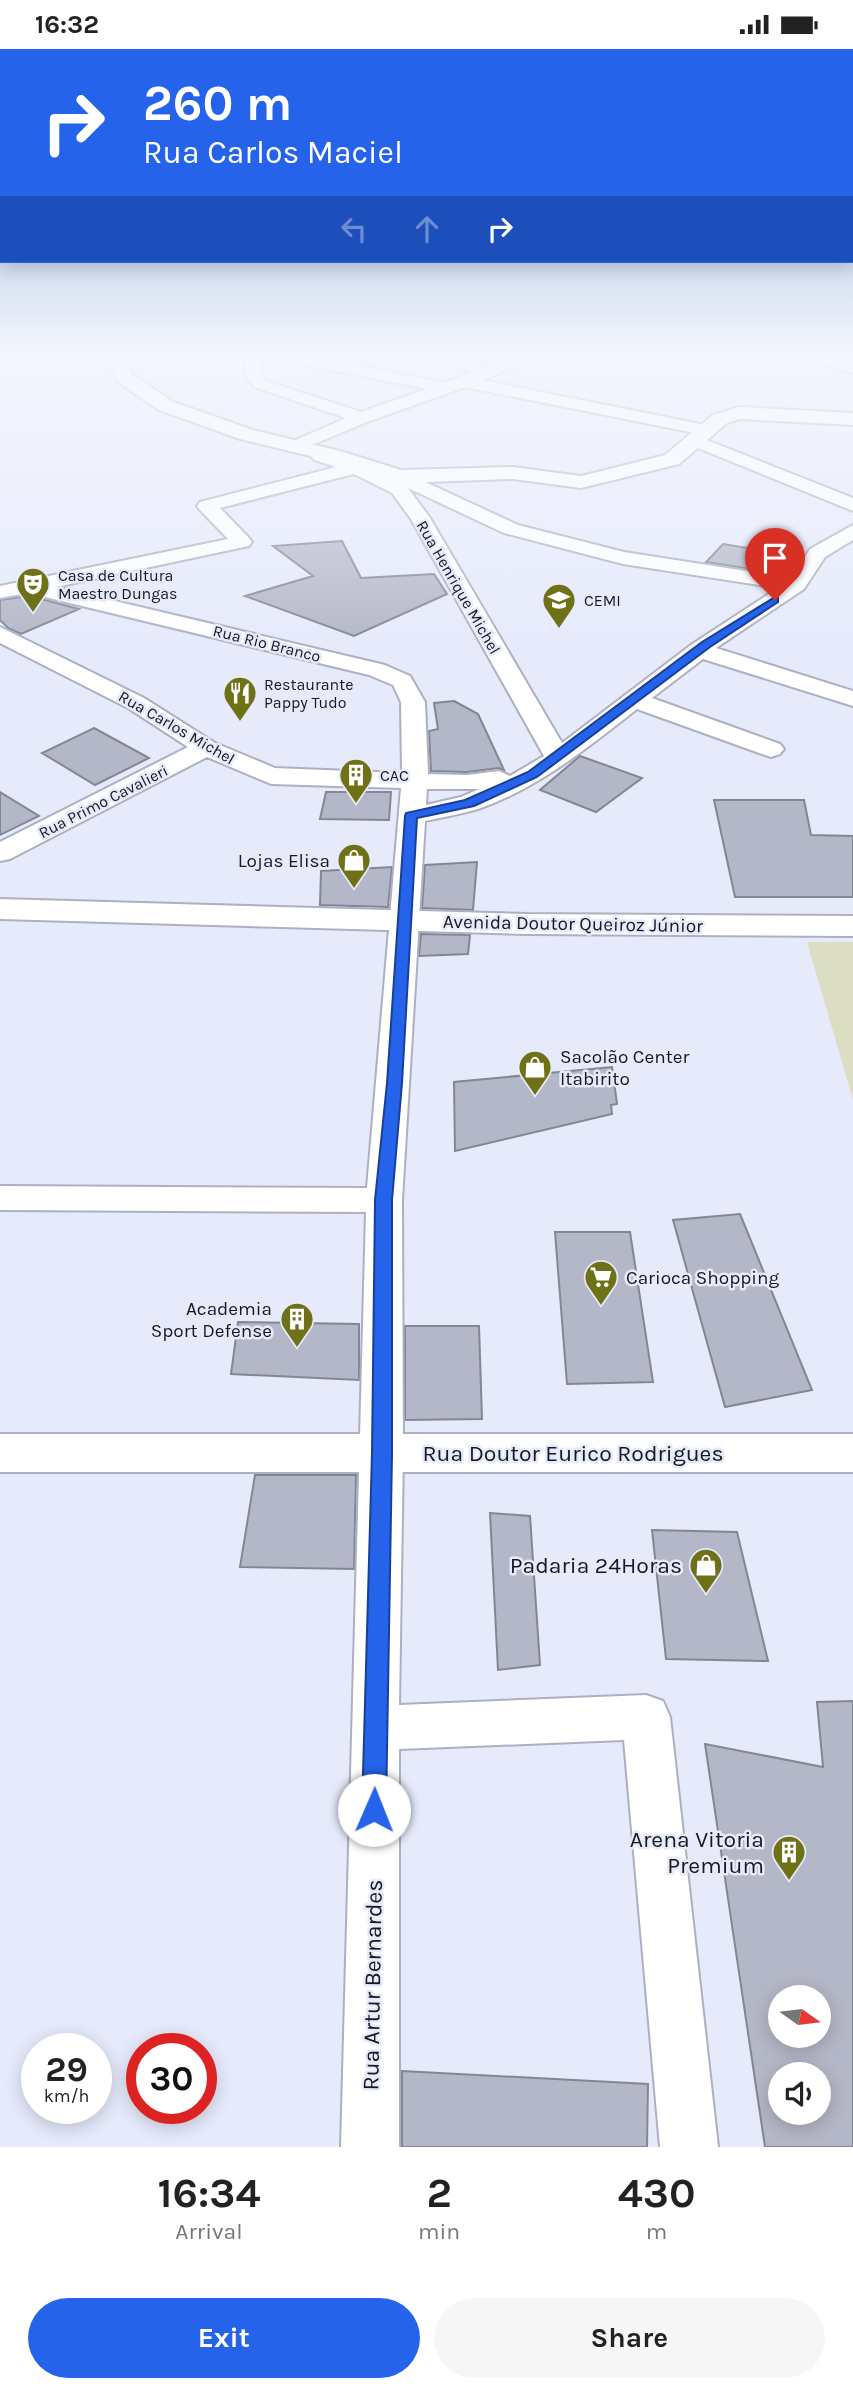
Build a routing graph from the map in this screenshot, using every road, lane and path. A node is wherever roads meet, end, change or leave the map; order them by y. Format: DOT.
graph roads {
  1 [pos="312,453"];
  2 [pos="323,453"];
  3 [pos="680,453"];
  4 [pos="739,453"];
  5 [pos="356,468"];
  6 [pos="399,477"];
  7 [pos="853,505"];
  8 [pos="853,531"];
  9 [pos="797,585"];
  10 [pos="31,587"];
  11 [pos="0,592"];
  12 [pos="0,633"];
  13 [pos="702,647"];
  14 [pos="853,699"];
  15 [pos="635,700"];
  16 [pos="206,748"];
  17 [pos="771,749"];
  18 [pos="558,758"];
  19 [pos="533,775"];
  20 [pos="415,781"];
  21 [pos="411,816"];
  22 [pos="0,853"];
  23 [pos="0,909"];
  24 [pos="405,920"];
  25 [pos="853,926"];
  26 [pos="0,1198"];
  27 [pos="384,1200"];
  28 [pos="0,1453"];
  29 [pos="382,1453"];
  30 [pos="853,1453"];
  31 [pos="375,1728"];
  32 [pos="370,2143"];
  33 [pos="689,2147"];
  1 -- 5 [label="street, Rua Henrique Michel"];
  2 -- 6 [label="street"];
  3 -- 6 [label="street"];
  4 -- 7 [label="street"];
  5 -- 10 [label="street"];
  5 -- 18 [label="street, Rua Henrique Michel"];
  6 -- 9 [label="street"];
  8 -- 9 [label="street"];
  9 -- 13 [label="street"];
  10 -- 11 [label="street"];
  10 -- 20 [label="street, Rua Rio Branco"];
  12 -- 16 [label="street, Rua Carlos Michel"];
  13 -- 14 [label="street"];
  13 -- 15 [label="street"];
  15 -- 17 [label="street"];
  15 -- 18 [label="street"];
  16 -- 20 [label="street, Rua Carlos Michel"];
  16 -- 22 [label="street, Rua Primo Cavalieri"];
  18 -- 19 [label="street"];
  19 -- 20 [label="street, Rua Carlos Michel"];
  19 -- 21 [label="street"];
  20 -- 21 [label="street, Rua Artur Bernardes"];
  21 -- 24 [label="street, Rua Artur Bernardes"];
  23 -- 24 [label="street, Avenida Doutor Queiroz Júnior"];
  24 -- 25 [label="street, Avenida Doutor Queiroz Júnior"];
  24 -- 27 [label="street, Rua Artur Bernardes"];
  26 -- 27 [label="street"];
  27 -- 29 [label="street, Rua Artur Bernardes"];
  28 -- 29 [label="street, Rua Doutor Eurico Rodrigues"];
  29 -- 30 [label="street, Rua Doutor Eurico Rodrigues"];
  29 -- 31 [label="street, Rua Artur Bernardes"];
  31 -- 32 [label="street, Rua Artur Bernardes"];
  31 -- 33 [label="street"];
}
